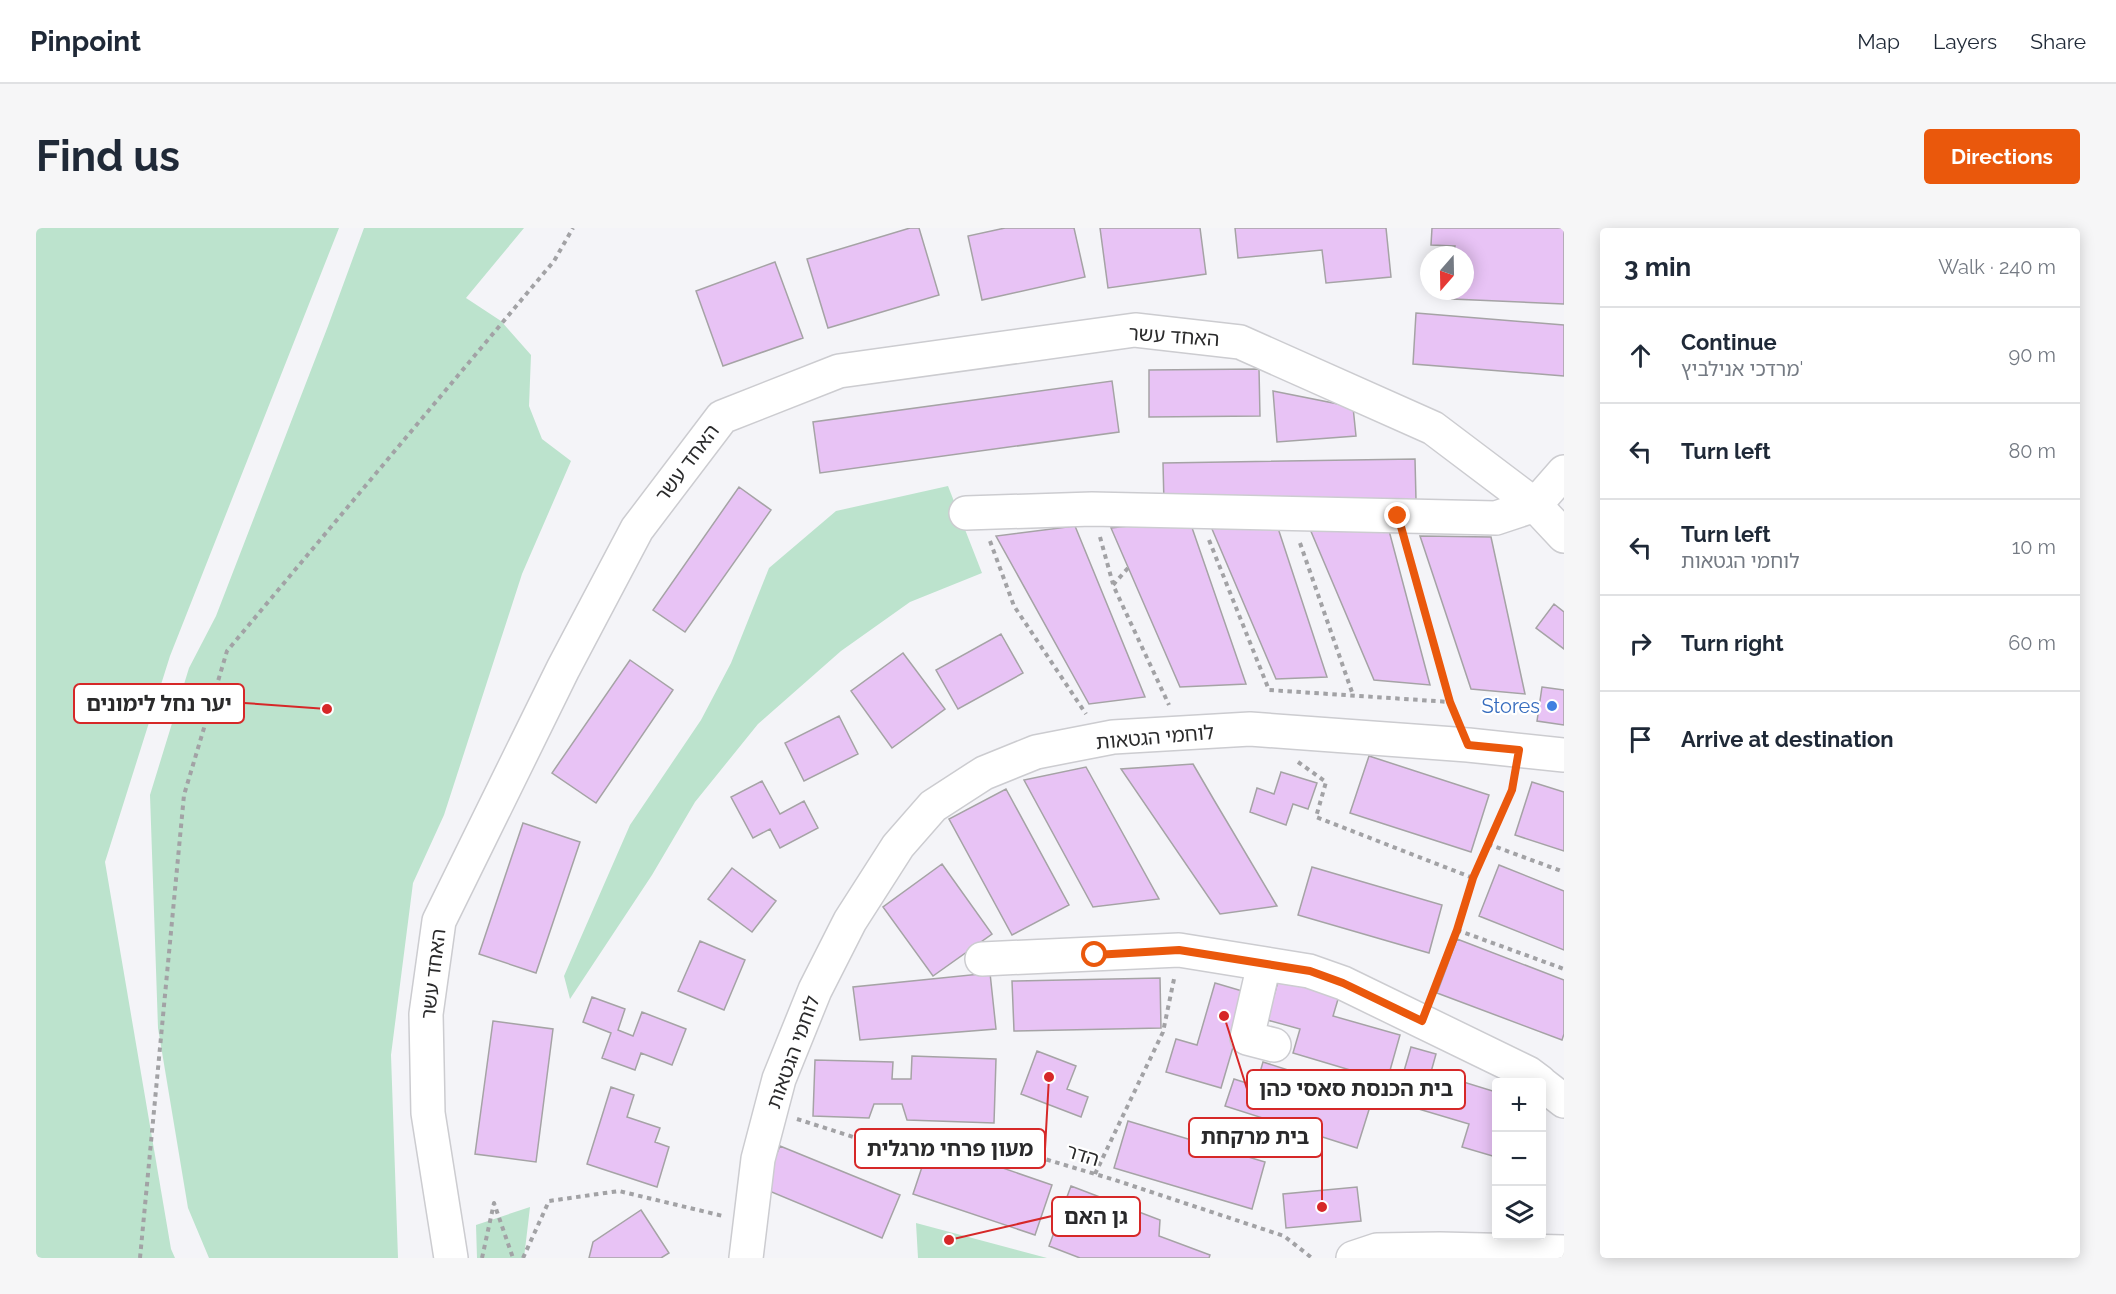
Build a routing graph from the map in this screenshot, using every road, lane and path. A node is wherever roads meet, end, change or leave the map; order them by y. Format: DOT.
graph roads {
  1 [pos="573,228"];
  2 [pos="1564,472"];
  3 [pos="1535,505"];
  4 [pos="1092,509"];
  5 [pos="1198,511"];
  6 [pos="973,512"];
  7 [pos="1290,514"];
  8 [pos="1398,516"];
  9 [pos="1564,536"];
  10 [pos="1128,568"];
  11 [pos="1113,585"];
  12 [pos="1353,695"];
  13 [pos="1450,702"];
  14 [pos="1174,714"];
  15 [pos="1090,719"];
  16 [pos="1468,745"];
  17 [pos="1519,750"];
  18 [pos="1564,755"];
  19 [pos="1297,762"];
  20 [pos="1488,844"];
  21 [pos="1564,872"];
  22 [pos="1473,878"];
  23 [pos="1457,930"];
  24 [pos="1179,950"];
  25 [pos="982,959"];
  26 [pos="1264,964"];
  27 [pos="1564,969"];
  28 [pos="1422,1021"];
  29 [pos="1274,1045"];
  30 [pos="1534,1078"];
  31 [pos="1546,1087"];
  32 [pos="1564,1101"];
  33 [pos="771,1111"];
  34 [pos="1095,1174"];
  35 [pos="750,1222"];
  36 [pos="1561,1254"];
  37 [pos="140,1258"];
  38 [pos="451,1258"];
  39 [pos="482,1258"];
  40 [pos="513,1258"];
  41 [pos="523,1258"];
  42 [pos="746,1258"];
  43 [pos="1311,1258"];
  44 [pos="1353,1258"];
  1 -- 37 [label="path"];
  2 -- 3 [label="street"];
  3 -- 8 [label="street"];
  3 -- 9 [label="street, האחד עשר"];
  3 -- 38 [label="street, האחד עשר"];
  4 -- 5 [label="street"];
  4 -- 6 [label="street"];
  4 -- 11 [label="path"];
  5 -- 7 [label="street"];
  5 -- 12 [label="path"];
  6 -- 15 [label="path"];
  7 -- 8 [label="street"];
  7 -- 12 [label="path"];
  8 -- 13 [label="path"];
  10 -- 11 [label="path"];
  11 -- 14 [label="path"];
  12 -- 13 [label="path"];
  13 -- 16 [label="path"];
  16 -- 17 [label="street, לוחמי הגטאות"];
  16 -- 33 [label="street, לוחמי הגטאות"];
  17 -- 18 [label="street, לוחמי הגטאות"];
  17 -- 20 [label="path"];
  19 -- 22 [label="path"];
  20 -- 21 [label="path"];
  20 -- 22 [label="path"];
  22 -- 23 [label="path"];
  23 -- 27 [label="path"];
  23 -- 28 [label="path"];
  24 -- 25 [label="street"];
  24 -- 26 [label="street"];
  24 -- 34 [label="path"];
  26 -- 28 [label="street"];
  26 -- 29 [label="street"];
  28 -- 30 [label="street"];
  31 -- 32 [label="street"];
  33 -- 34 [label="path, הדר"];
  33 -- 35 [label="street, לוחמי הגטאות"];
  34 -- 43 [label="path, הדר"];
  35 -- 41 [label="path"];
  35 -- 42 [label="street, לוחמי הגטאות"];
  36 -- 44 [label="street"];
  39 -- 40 [label="path"];
}
